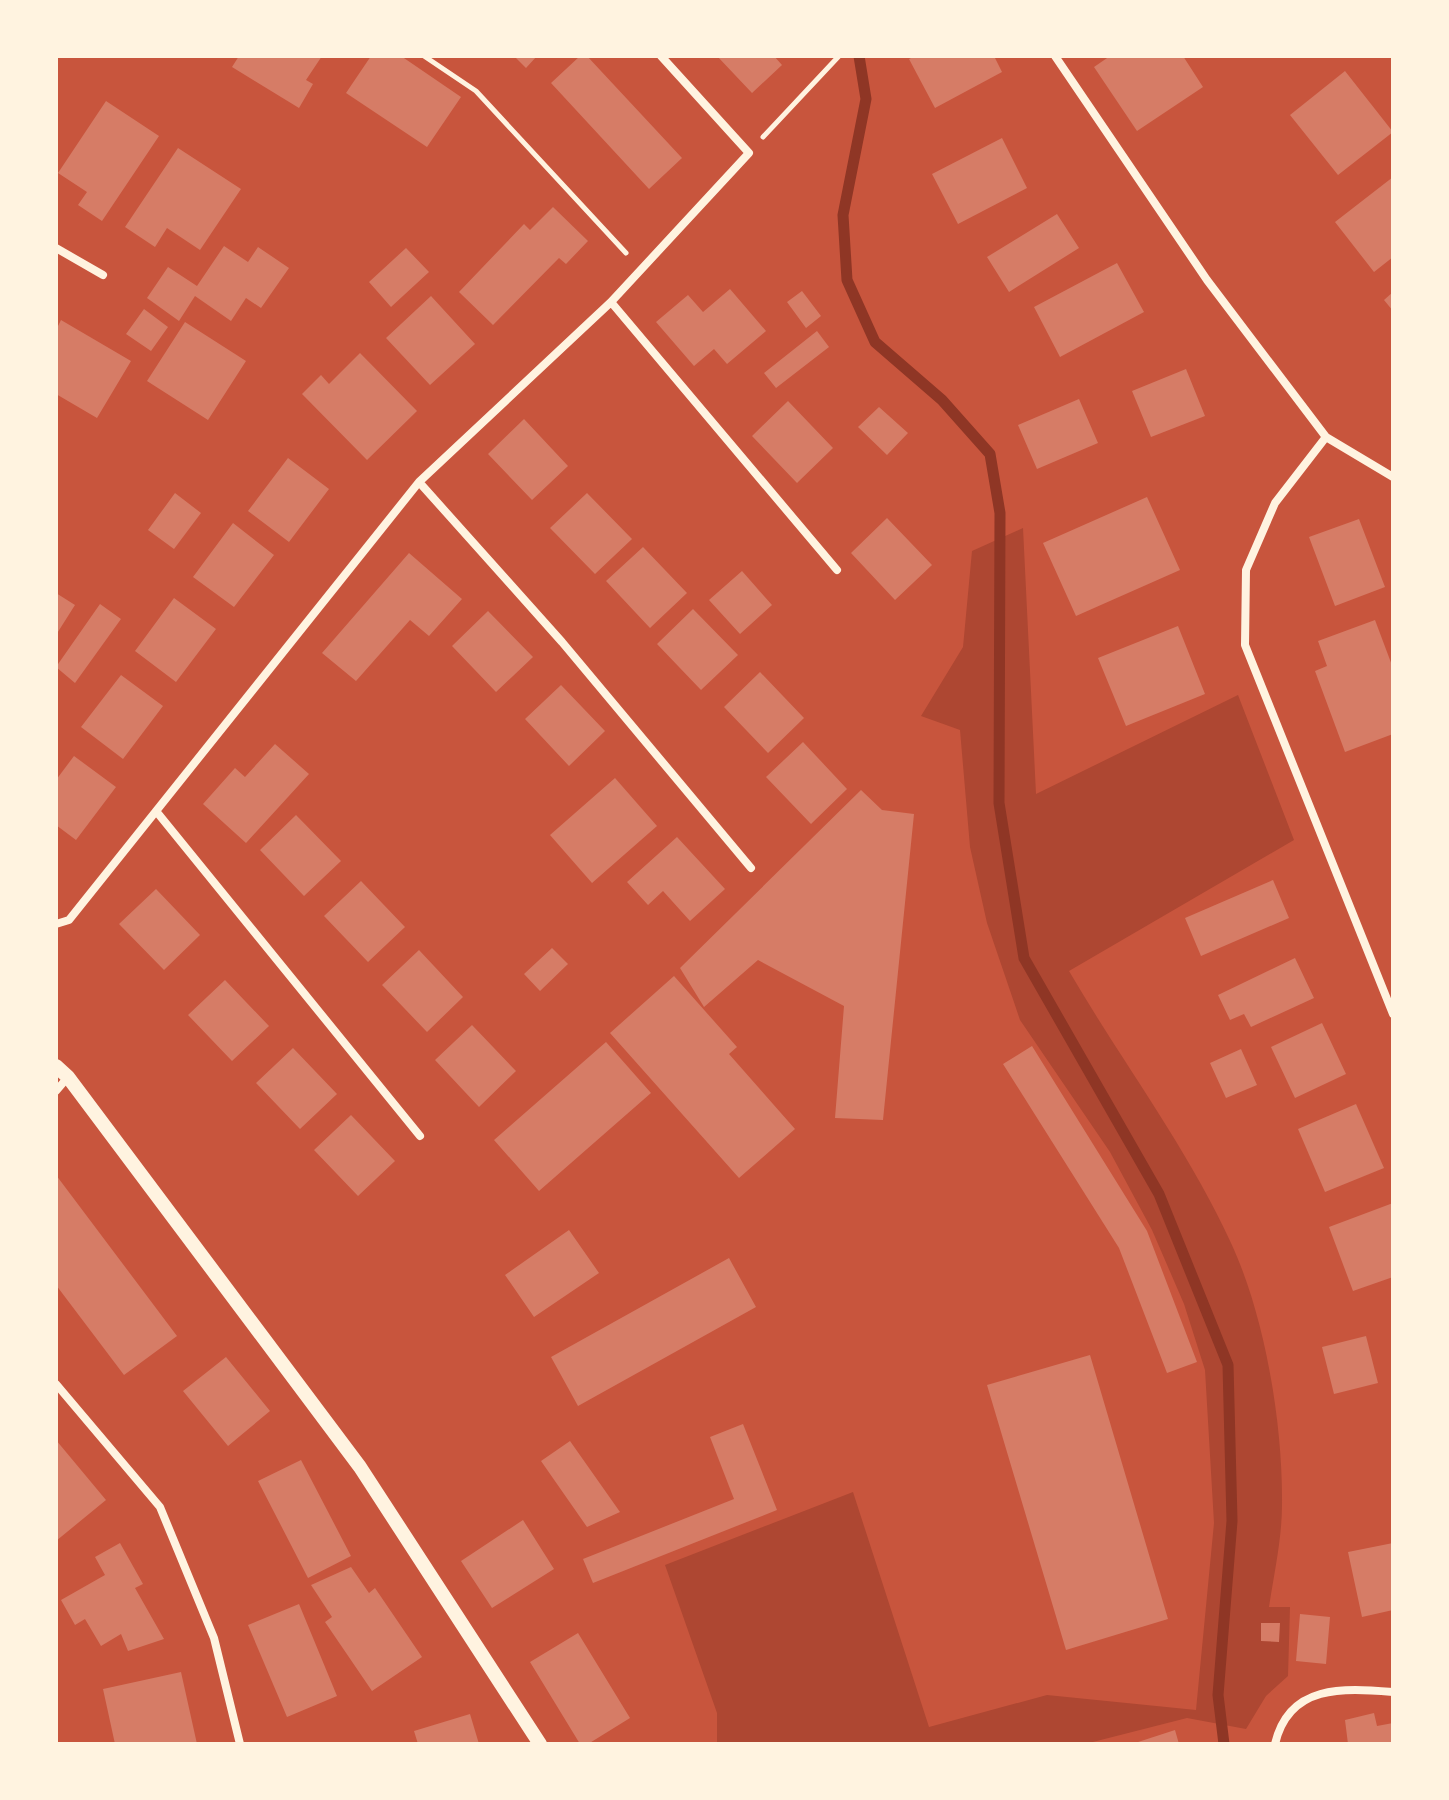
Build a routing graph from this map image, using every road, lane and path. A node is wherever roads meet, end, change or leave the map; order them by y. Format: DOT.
graph roads {
  1 [pos="424,56"];
  2 [pos="661,56"];
  3 [pos="838,56"];
  4 [pos="1055,56"];
  5 [pos="749,153"];
  6 [pos="56,248"];
  7 [pos="642,269"];
  8 [pos="103,275"];
  9 [pos="611,302"];
  10 [pos="1326,437"];
  11 [pos="1393,477"];
  12 [pos="419,482"];
  13 [pos="837,570"];
  14 [pos="156,811"];
  15 [pos="751,868"];
  16 [pos="56,924"];
  17 [pos="1393,1014"];
  18 [pos="56,1066"];
  19 [pos="68,1077"];
  20 [pos="56,1091"];
  21 [pos="420,1136"];
  22 [pos="56,1384"];
  23 [pos="1393,1692"];
  24 [pos="240,1744"];
  25 [pos="540,1744"];
  26 [pos="1275,1744"];
  1 -- 7 [label="path"];
  2 -- 5 [label="street"];
  3 -- 5 [label="path"];
  4 -- 10 [label="street"];
  5 -- 7 [label="street"];
  6 -- 8 [label="street"];
  7 -- 9 [label="street"];
  9 -- 12 [label="street"];
  9 -- 13 [label="street"];
  10 -- 11 [label="street"];
  10 -- 17 [label="street"];
  12 -- 14 [label="street"];
  12 -- 15 [label="street"];
  14 -- 16 [label="street"];
  14 -- 21 [label="street"];
  18 -- 19 [label="street"];
  19 -- 20 [label="street"];
  19 -- 25 [label="street"];
  22 -- 24 [label="street"];
  23 -- 26 [label="street"];
}
